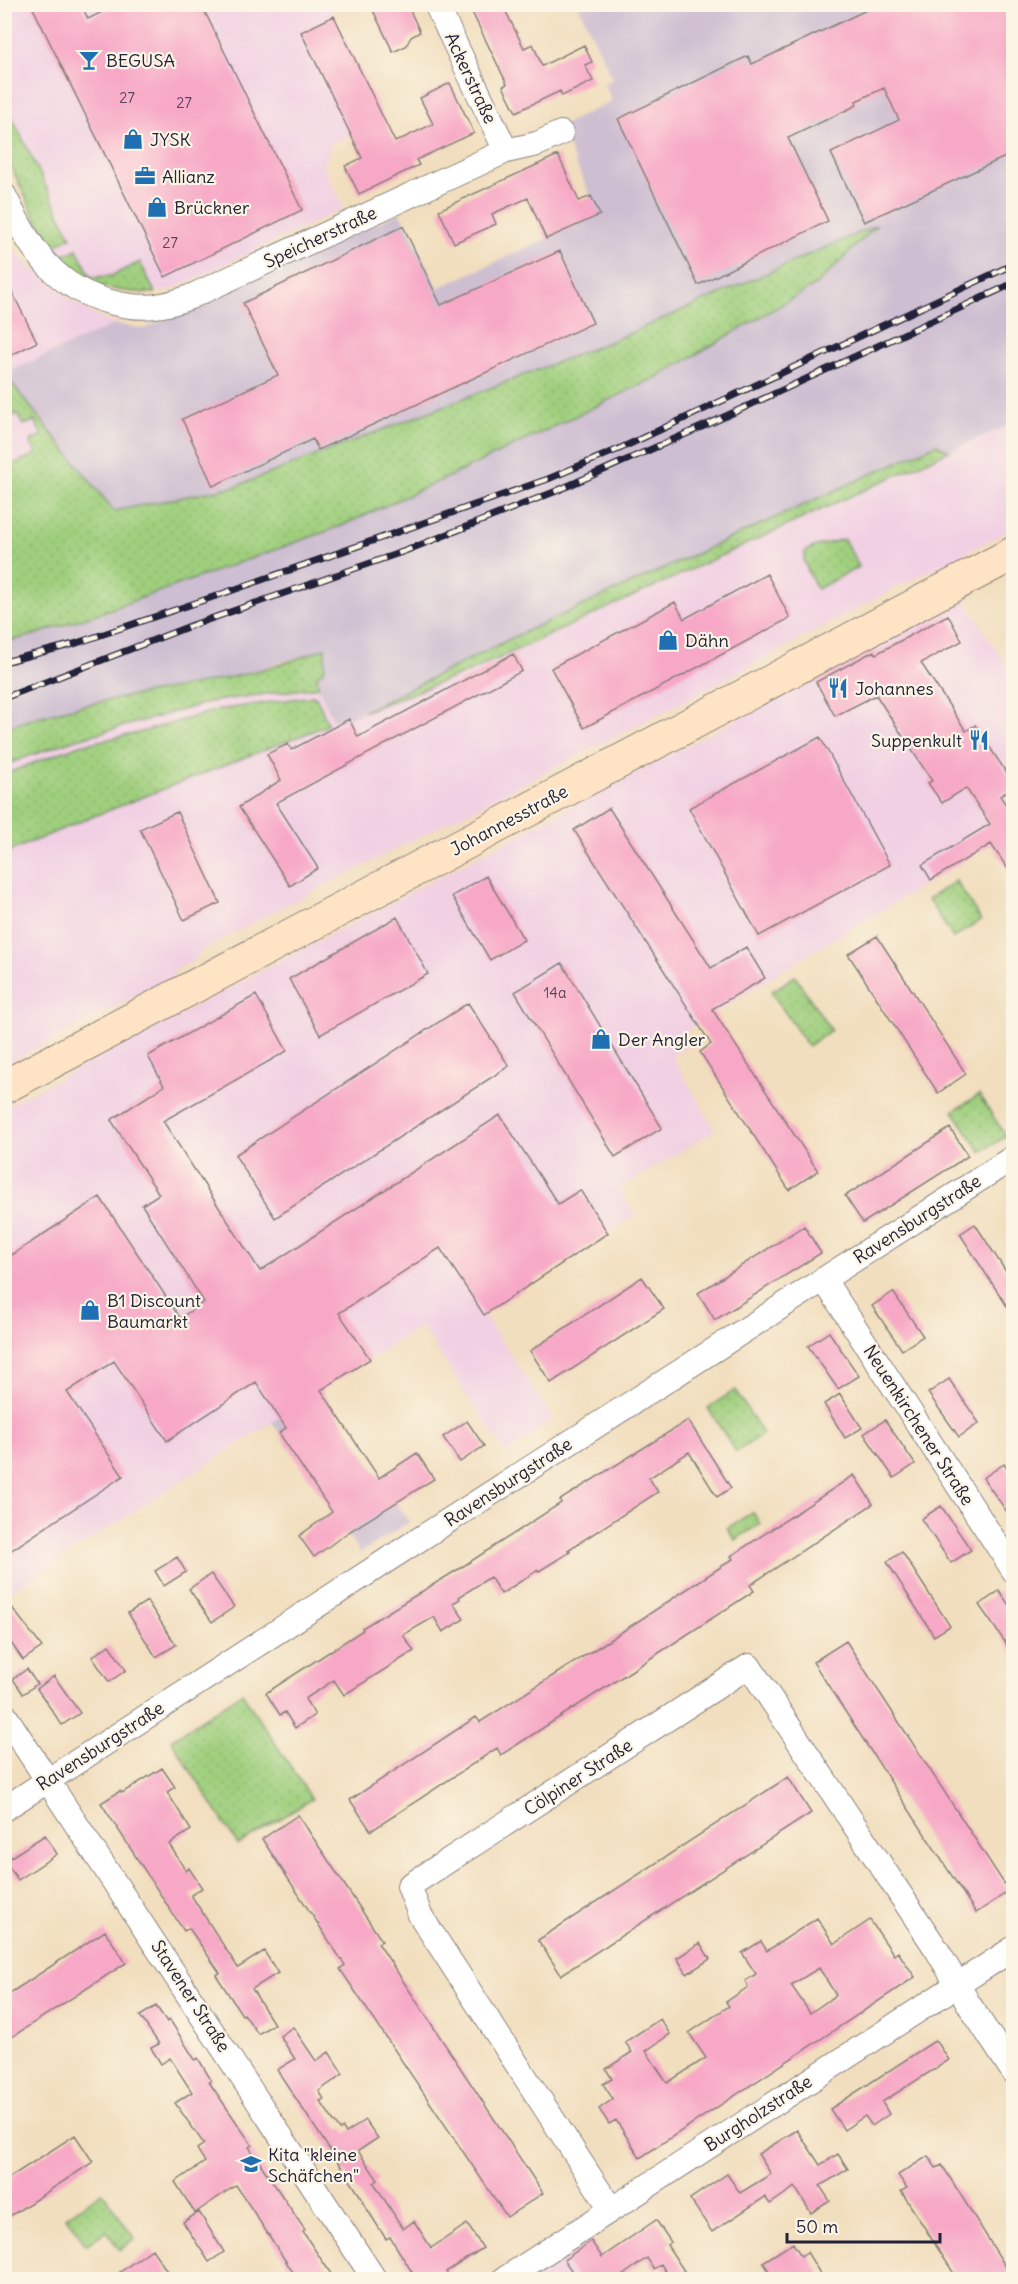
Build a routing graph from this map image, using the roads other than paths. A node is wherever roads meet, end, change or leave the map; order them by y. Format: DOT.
graph roads {
  1 [pos="436,4"];
  2 [pos="561,133"];
  3 [pos="506,151"];
  4 [pos="4,195"];
  5 [pos="1014,553"];
  6 [pos="4,1087"];
  7 [pos="1014,1157"];
  8 [pos="824,1280"];
  9 [pos="1014,1571"];
  10 [pos="4,1714"];
  11 [pos="47,1780"];
  12 [pos="4,1809"];
  13 [pos="1014,1947"];
  14 [pos="957,1983"];
  15 [pos="1014,2073"];
  16 [pos="611,2209"];
  17 [pos="375,2280"];
  18 [pos="503,2280"];
  1 -- 3 [label="street, Ackerstraße"];
  2 -- 3 [label="street, Speicherstraße"];
  3 -- 4 [label="street, Speicherstraße"];
  5 -- 6 [label="main road, Johannesstraße"];
  7 -- 8 [label="street, Ravensburgstraße"];
  8 -- 9 [label="street, Neuenkirchener Straße"];
  8 -- 11 [label="street, Ravensburgstraße"];
  10 -- 11 [label="street, Stavener Straße"];
  11 -- 12 [label="street, Ravensburgstraße"];
  11 -- 17 [label="street, Stavener Straße"];
  13 -- 14 [label="street, Burgholzstraße"];
  14 -- 15 [label="street"];
  14 -- 16 [label="street, Burgholzstraße"];
  14 -- 16 [label="street, Cölpiner Straße"];
  16 -- 18 [label="street, Burgholzstraße"];
}
